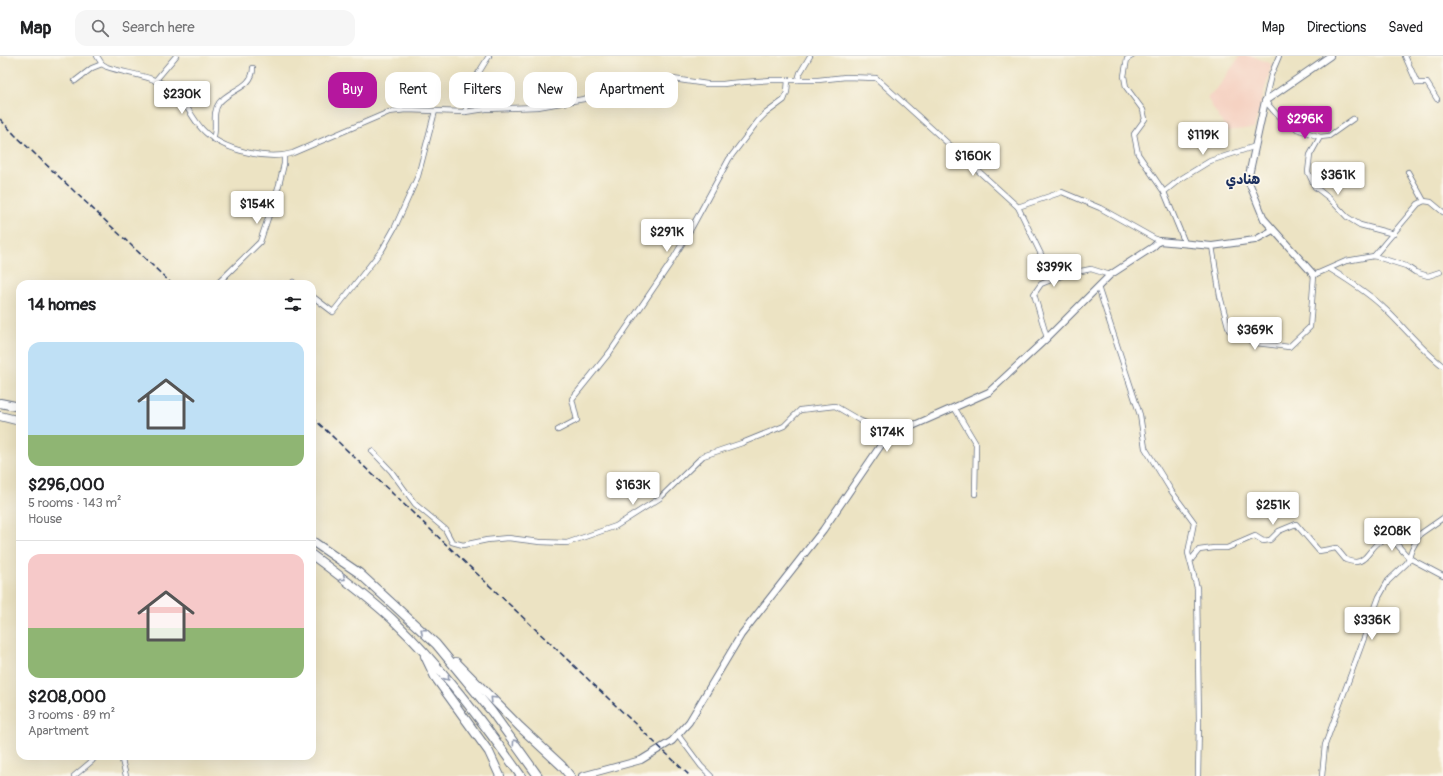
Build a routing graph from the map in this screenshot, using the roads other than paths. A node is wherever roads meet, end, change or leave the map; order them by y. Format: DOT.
graph roads {
  1 [pos="97,56"];
  2 [pos="176,56"];
  3 [pos="489,56"];
  4 [pos="810,56"];
  5 [pos="1132,56"];
  6 [pos="1279,56"];
  7 [pos="1330,56"];
  8 [pos="1405,56"];
  9 [pos="102,64"];
  10 [pos="253,68"];
  11 [pos="788,80"];
  12 [pos="798,80"];
  13 [pos="75,81"];
  14 [pos="155,81"];
  15 [pos="1437,99"];
  16 [pos="1265,102"];
  17 [pos="435,112"];
  18 [pos="465,112"];
  19 [pos="1353,119"];
  20 [pos="1320,137"];
  21 [pos="213,139"];
  22 [pos="1256,146"];
  23 [pos="284,156"];
  24 [pos="1408,172"];
  25 [pos="1164,192"];
  26 [pos="1424,201"];
  27 [pos="1018,207"];
  28 [pos="1443,212"];
  29 [pos="1273,230"];
  30 [pos="1394,234"];
  31 [pos="1159,241"];
  32 [pos="1185,243"];
  33 [pos="1212,246"];
  34 [pos="1374,256"];
  35 [pos="1330,269"];
  36 [pos="1440,272"];
  37 [pos="1110,275"];
  38 [pos="1314,275"];
  39 [pos="1053,279"];
  40 [pos="221,280"];
  41 [pos="1098,287"];
  42 [pos="316,299"];
  43 [pos="1047,338"];
  44 [pos="1443,366"];
  45 [pos="0,403"];
  46 [pos="16,406"];
  47 [pos="954,407"];
  48 [pos="0,416"];
  49 [pos="16,420"];
  50 [pos="558,430"];
  51 [pos="892,435"];
  52 [pos="372,451"];
  53 [pos="975,494"];
  54 [pos="1443,518"];
  55 [pos="316,543"];
  56 [pos="316,558"];
  57 [pos="1408,558"];
  58 [pos="1190,561"];
  59 [pos="1443,576"];
  60 [pos="436,644"];
  61 [pos="423,652"];
  62 [pos="678,735"];
  63 [pos="93,760"];
  64 [pos="122,760"];
  65 [pos="537,775"];
  66 [pos="74,776"];
  67 [pos="126,776"];
  68 [pos="500,776"];
  69 [pos="521,776"];
  70 [pos="570,776"];
  71 [pos="582,776"];
  72 [pos="711,776"];
  73 [pos="1198,776"];
  74 [pos="1322,776"];
  1 -- 9 [label="street"];
  2 -- 14 [label="street"];
  3 -- 18 [label="street"];
  4 -- 12 [label="street"];
  5 -- 25 [label="street"];
  6 -- 16 [label="street"];
  7 -- 16 [label="street"];
  8 -- 15 [label="street"];
  9 -- 13 [label="street"];
  9 -- 14 [label="street"];
  10 -- 21 [label="street"];
  11 -- 12 [label="street"];
  11 -- 18 [label="street"];
  11 -- 50 [label="street"];
  12 -- 27 [label="street"];
  14 -- 21 [label="street"];
  16 -- 20 [label="street"];
  16 -- 22 [label="street"];
  17 -- 18 [label="street"];
  17 -- 23 [label="street"];
  17 -- 42 [label="street"];
  19 -- 20 [label="street"];
  20 -- 30 [label="street"];
  21 -- 23 [label="street"];
  22 -- 25 [label="street"];
  22 -- 29 [label="street"];
  23 -- 40 [label="street"];
  24 -- 26 [label="street"];
  25 -- 32 [label="street"];
  26 -- 28 [label="street"];
  26 -- 30 [label="street"];
  27 -- 31 [label="street"];
  27 -- 39 [label="street"];
  29 -- 33 [label="street"];
  29 -- 38 [label="street"];
  30 -- 34 [label="street"];
  31 -- 32 [label="street"];
  31 -- 37 [label="street"];
  32 -- 33 [label="street"];
  33 -- 38 [label="street"];
  34 -- 35 [label="street"];
  34 -- 36 [label="street"];
  35 -- 38 [label="street"];
  35 -- 44 [label="street"];
  37 -- 39 [label="street"];
  37 -- 41 [label="street"];
  39 -- 43 [label="street"];
  41 -- 43 [label="street"];
  41 -- 58 [label="street"];
  43 -- 47 [label="street"];
  45 -- 46 [label="highway"];
  47 -- 51 [label="street"];
  47 -- 53 [label="street"];
  48 -- 49 [label="highway"];
  51 -- 52 [label="street"];
  51 -- 62 [label="street"];
  54 -- 57 [label="street"];
  60 -- 55 [label="highway, one-way"];
  56 -- 61 [label="highway, one-way"];
  57 -- 58 [label="street"];
  57 -- 59 [label="street"];
  57 -- 74 [label="street"];
  58 -- 73 [label="street"];
  65 -- 60 [label="highway, one-way"];
  70 -- 60 [label="highway, one-way"];
  61 -- 68 [label="highway"];
  61 -- 69 [label="highway, one-way"];
  62 -- 71 [label="street"];
  62 -- 72 [label="street"];
  63 -- 66 [label="street"];
  64 -- 67 [label="street"];
}
